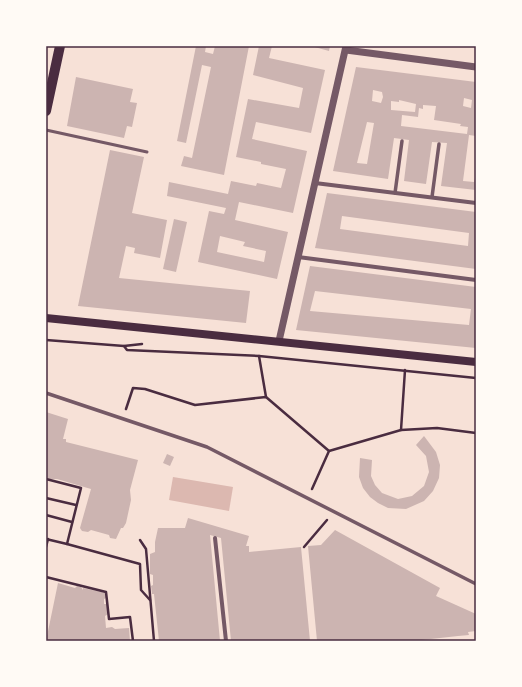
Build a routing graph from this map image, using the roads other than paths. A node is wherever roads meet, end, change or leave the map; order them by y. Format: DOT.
graph roads {
  1 [pos="60,46"];
  2 [pos="346,48"];
  3 [pos="476,67"];
  4 [pos="46,111"];
  5 [pos="46,130"];
  6 [pos="402,141"];
  7 [pos="439,144"];
  8 [pos="146,152"];
  9 [pos="315,182"];
  10 [pos="395,193"];
  11 [pos="432,197"];
  12 [pos="476,203"];
  13 [pos="298,257"];
  14 [pos="476,280"];
  15 [pos="46,318"];
  16 [pos="279,341"];
  17 [pos="476,362"];
  18 [pos="46,393"];
  19 [pos="216,538"];
  20 [pos="476,584"];
  21 [pos="226,641"];
  1 -- 4 [label="main road"];
  2 -- 3 [label="street"];
  2 -- 9 [label="street"];
  5 -- 8 [label="lane"];
  6 -- 10 [label="street"];
  7 -- 11 [label="street"];
  9 -- 10 [label="street"];
  9 -- 13 [label="street"];
  10 -- 11 [label="street"];
  11 -- 12 [label="street"];
  13 -- 14 [label="street"];
  13 -- 16 [label="street"];
  15 -- 16 [label="main road"];
  16 -- 17 [label="main road"];
  18 -- 20 [label="street"];
  19 -- 21 [label="street"];
}
